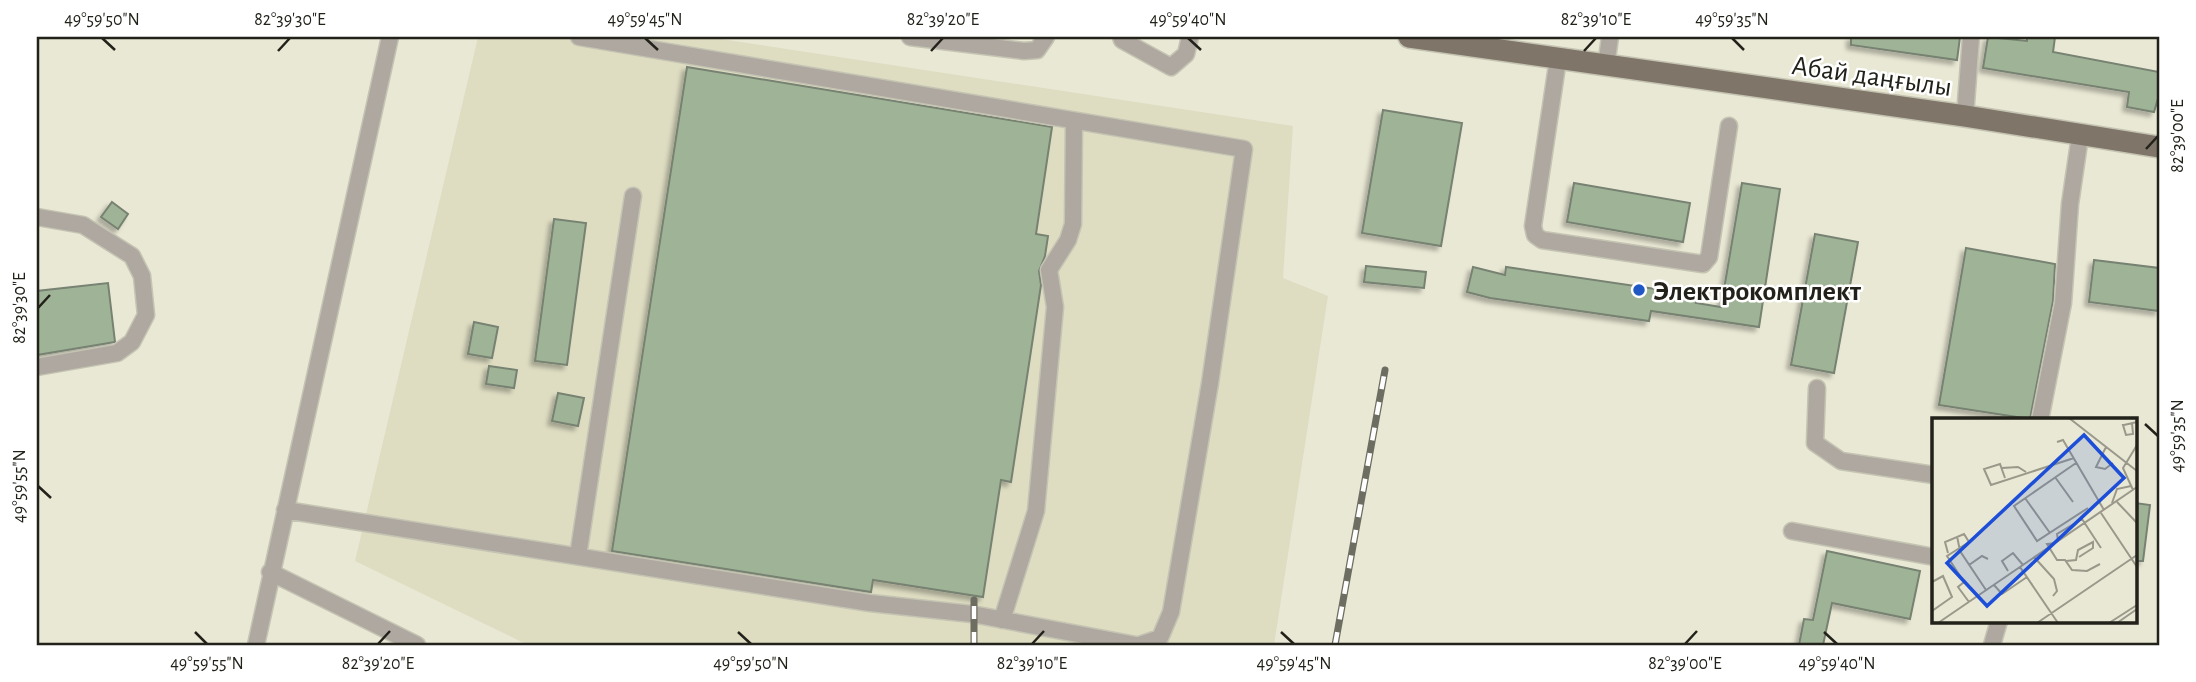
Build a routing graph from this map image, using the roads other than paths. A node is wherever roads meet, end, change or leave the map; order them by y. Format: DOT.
graph roads {
  1 [pos="390,37"];
  2 [pos="579,37"];
  3 [pos="910,37"];
  4 [pos="1046,37"];
  5 [pos="1121,37"];
  6 [pos="1190,37"];
  7 [pos="1409,37"];
  8 [pos="1610,37"];
  9 [pos="1971,37"];
  10 [pos="1558,59"];
  11 [pos="1606,66"];
  12 [pos="1965,116"];
  13 [pos="1074,121"];
  14 [pos="1729,126"];
  15 [pos="2080,136"];
  16 [pos="2159,147"];
  17 [pos="633,196"];
  18 [pos="37,217"];
  19 [pos="37,367"];
  20 [pos="1817,388"];
  21 [pos="2040,418"];
  22 [pos="1932,475"];
  23 [pos="285,510"];
  24 [pos="1792,531"];
  25 [pos="578,556"];
  26 [pos="1932,556"];
  27 [pos="271,572"];
  28 [pos="1002,620"];
  29 [pos="1999,622"];
  30 [pos="256,645"];
  31 [pos="417,645"];
  32 [pos="1138,645"];
  33 [pos="1992,645"];
  1 -- 23 [label="street"];
  2 -- 13 [label="street"];
  3 -- 4 [label="street"];
  5 -- 6 [label="street"];
  7 -- 10 [label="main road, Абай даңғылы"];
  8 -- 11 [label="street"];
  9 -- 12 [label="street"];
  10 -- 11 [label="main road, Абай даңғылы"];
  10 -- 14 [label="street"];
  11 -- 12 [label="main road, Абай даңғылы"];
  12 -- 15 [label="main road, Абай даңғылы"];
  13 -- 28 [label="street"];
  13 -- 32 [label="street"];
  15 -- 16 [label="main road, Абай даңғылы"];
  15 -- 21 [label="street"];
  17 -- 25 [label="street"];
  18 -- 19 [label="street"];
  20 -- 22 [label="street"];
  23 -- 25 [label="street"];
  23 -- 27 [label="street"];
  24 -- 26 [label="street"];
  25 -- 28 [label="street"];
  27 -- 30 [label="street"];
  27 -- 31 [label="street"];
  28 -- 32 [label="street"];
  29 -- 33 [label="street"];
}
